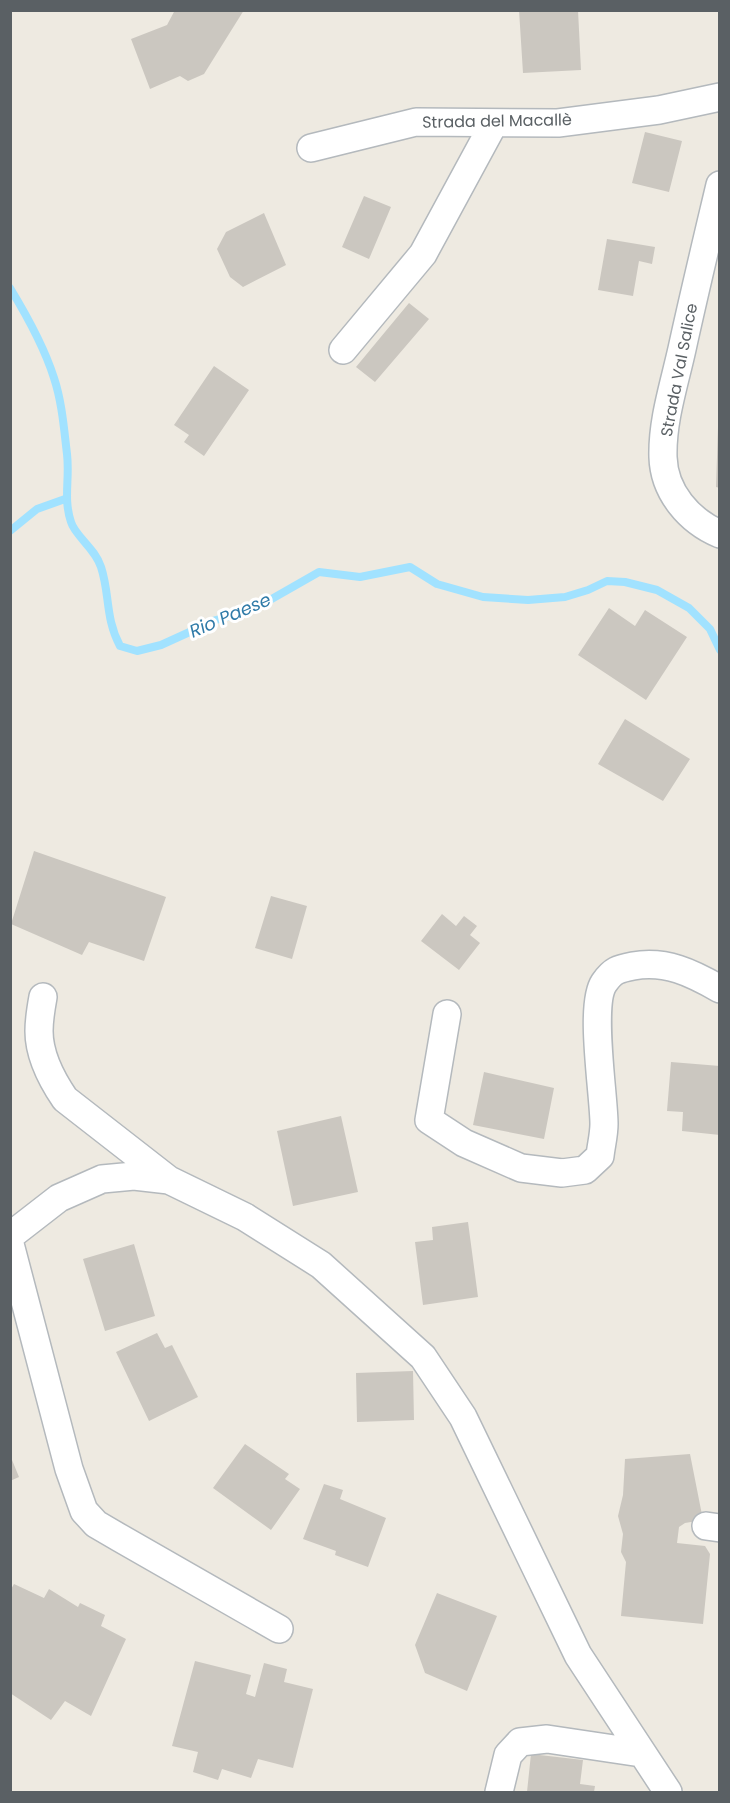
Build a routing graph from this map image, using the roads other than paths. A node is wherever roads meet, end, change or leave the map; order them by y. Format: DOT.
graph roads {
  1 [pos="720,97"];
  2 [pos="494,123"];
  3 [pos="311,148"];
  4 [pos="720,184"];
  5 [pos="343,350"];
  6 [pos="720,534"];
  7 [pos="720,989"];
  8 [pos="43,997"];
  9 [pos="447,1014"];
  10 [pos="169,1180"];
  11 [pos="10,1236"];
  12 [pos="10,1245"];
  13 [pos="279,1629"];
  14 [pos="641,1753"];
  15 [pos="500,1792"];
  16 [pos="668,1792"];
  1 -- 2 [label="street, Strada del Macallè"];
  2 -- 3 [label="street, Strada del Macallè"];
  2 -- 5 [label="street"];
  4 -- 6 [label="street, Strada Val Salice"];
  7 -- 9 [label="street"];
  8 -- 10 [label="street"];
  10 -- 11 [label="street"];
  10 -- 14 [label="street"];
  12 -- 13 [label="street"];
  14 -- 15 [label="street"];
  14 -- 16 [label="street"];
}
